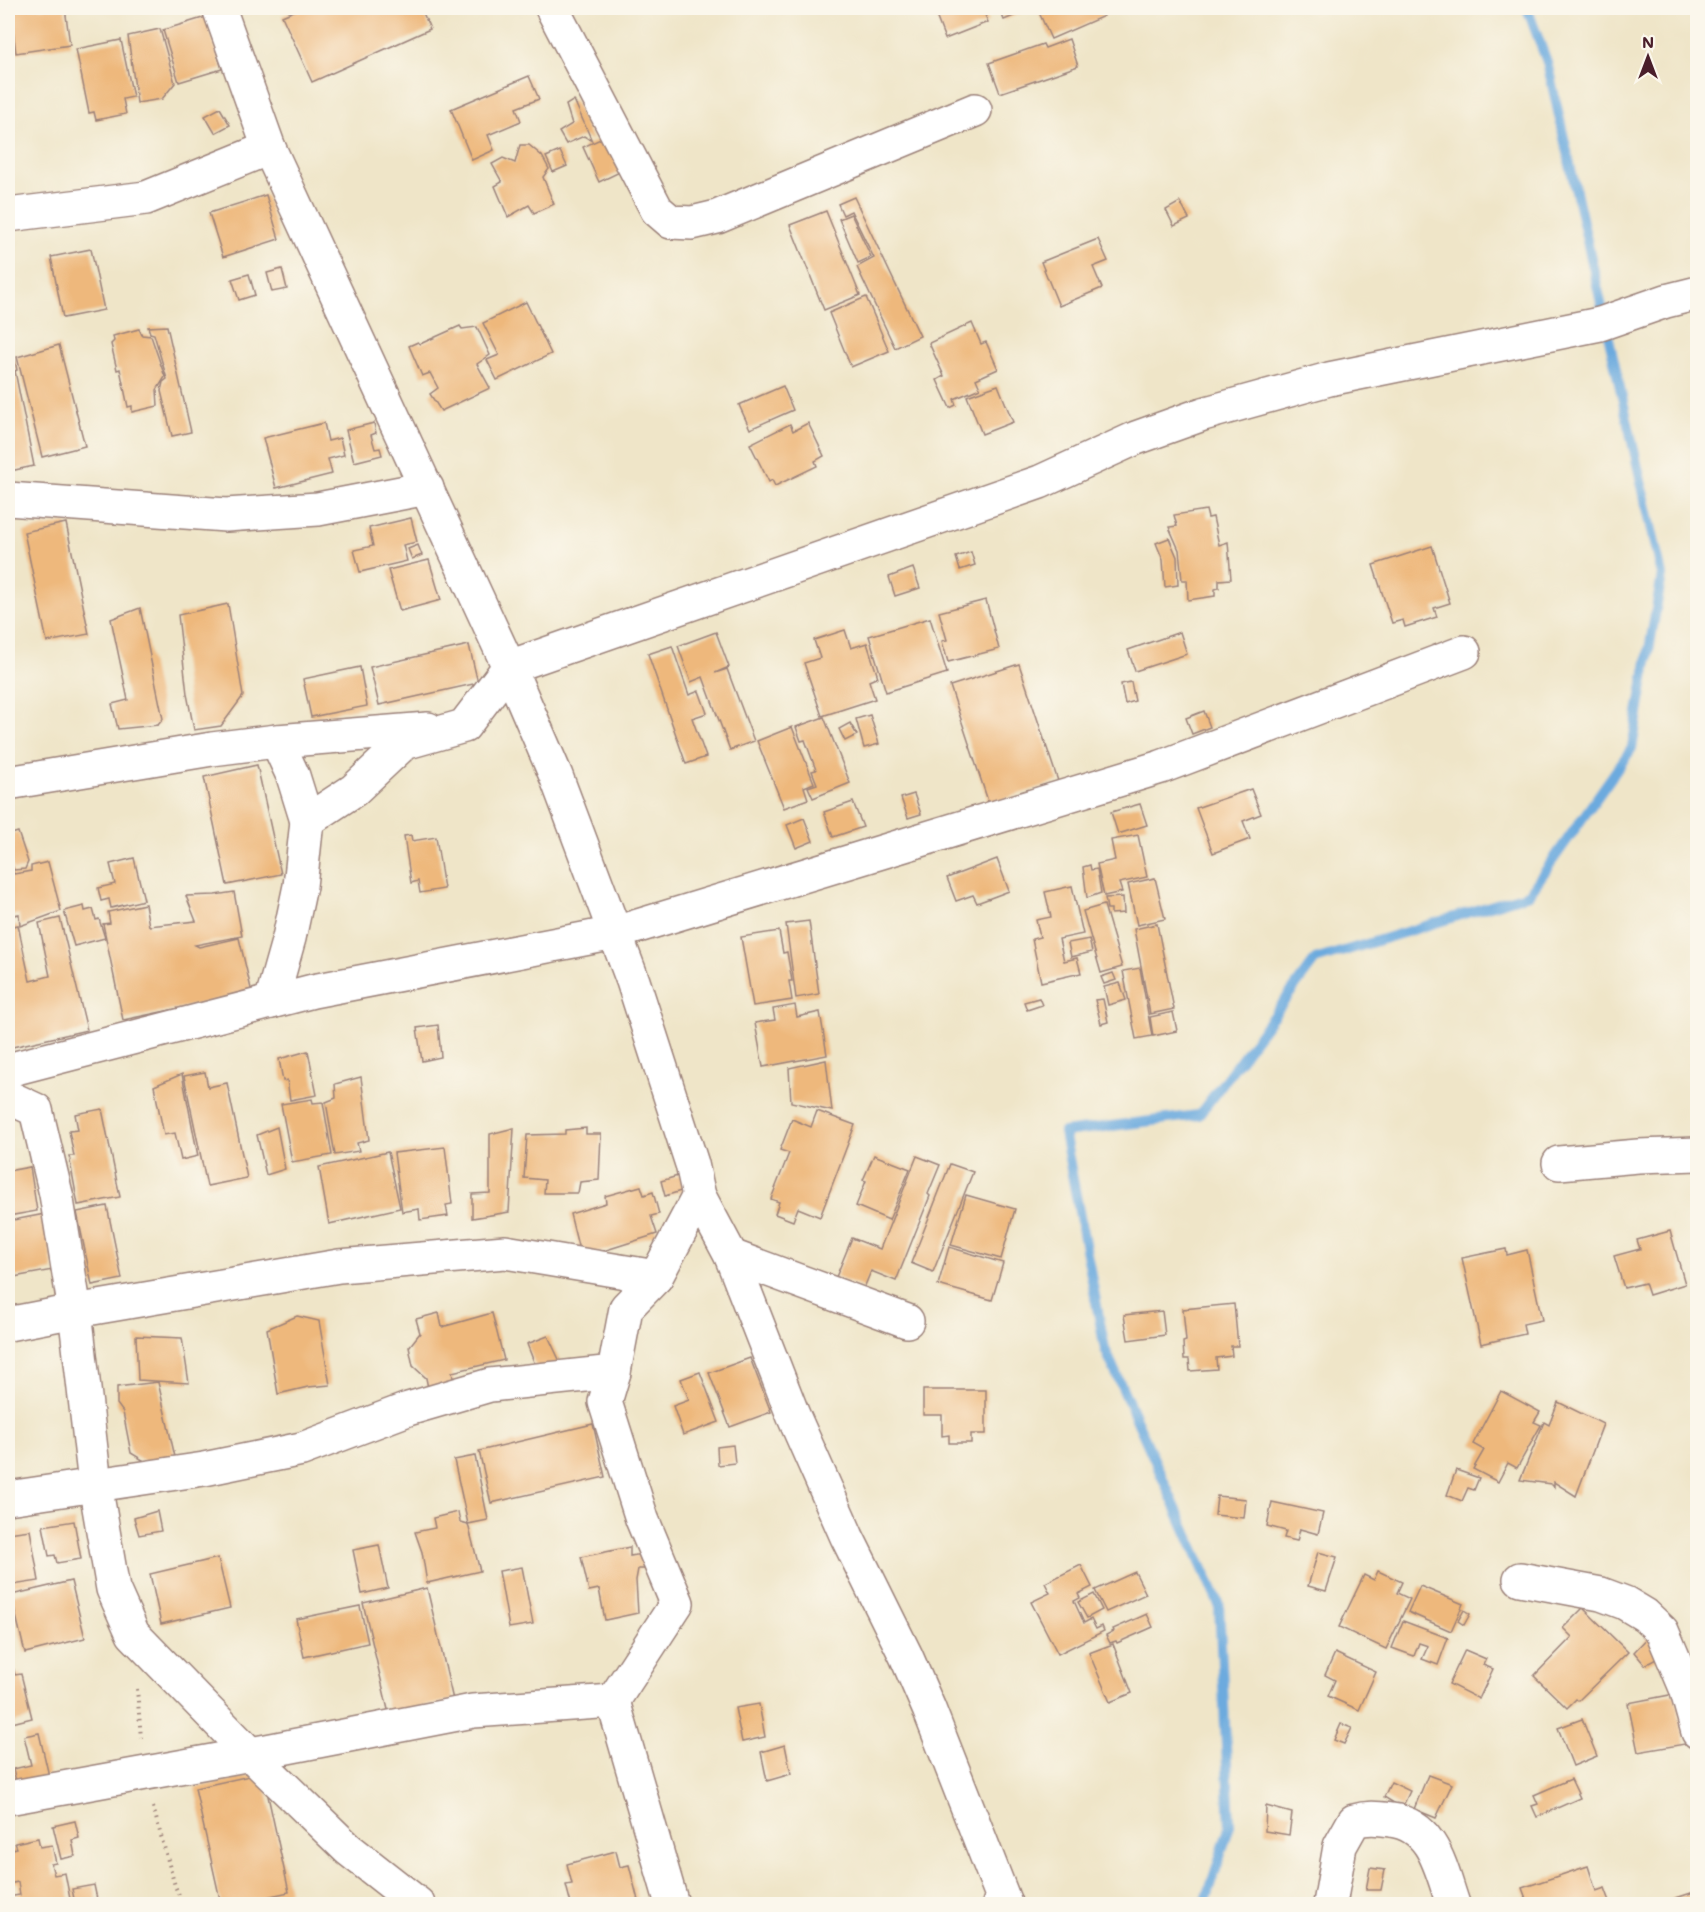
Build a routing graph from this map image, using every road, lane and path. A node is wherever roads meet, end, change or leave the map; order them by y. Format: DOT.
graph roads {
  1 [pos="219,8"];
  2 [pos="552,8"];
  3 [pos="975,110"];
  4 [pos="269,148"];
  5 [pos="8,215"];
  6 [pos="1698,293"];
  7 [pos="427,488"];
  8 [pos="8,499"];
  9 [pos="1464,652"];
  10 [pos="509,667"];
  11 [pos="464,726"];
  12 [pos="277,741"];
  13 [pos="8,783"];
  14 [pos="307,821"];
  15 [pos="615,933"];
  16 [pos="271,1002"];
  17 [pos="8,1070"];
  18 [pos="8,1097"];
  19 [pos="1698,1154"];
  20 [pos="1559,1163"];
  21 [pos="699,1196"];
  22 [pos="731,1256"];
  23 [pos="656,1277"];
  24 [pos="75,1311"];
  25 [pos="907,1321"];
  26 [pos="8,1324"];
  27 [pos="614,1372"];
  28 [pos="80,1487"];
  29 [pos="8,1498"];
  30 [pos="1520,1580"];
  31 [pos="133,1634"];
  32 [pos="613,1701"];
  33 [pos="1698,1732"];
  34 [pos="251,1754"];
  35 [pos="144,1774"];
  36 [pos="8,1798"];
  37 [pos="1003,1904"];
  38 [pos="183,1905"];
  39 [pos="418,1905"];
  40 [pos="672,1905"];
  41 [pos="1330,1905"];
  42 [pos="1453,1905"];
  1 -- 4 [label="street"];
  2 -- 3 [label="street"];
  4 -- 5 [label="street"];
  4 -- 7 [label="street"];
  6 -- 10 [label="street"];
  7 -- 8 [label="street"];
  7 -- 10 [label="street"];
  9 -- 15 [label="street"];
  10 -- 11 [label="street"];
  10 -- 15 [label="street"];
  11 -- 12 [label="street"];
  11 -- 14 [label="street"];
  12 -- 13 [label="street"];
  12 -- 14 [label="street"];
  14 -- 16 [label="street"];
  15 -- 16 [label="street"];
  15 -- 21 [label="street"];
  16 -- 17 [label="street"];
  18 -- 24 [label="street"];
  19 -- 20 [label="street"];
  21 -- 22 [label="street"];
  21 -- 23 [label="street"];
  22 -- 25 [label="street"];
  22 -- 37 [label="street"];
  23 -- 24 [label="street"];
  23 -- 27 [label="street"];
  24 -- 26 [label="street"];
  24 -- 28 [label="street"];
  27 -- 28 [label="street"];
  27 -- 32 [label="street"];
  28 -- 29 [label="street"];
  28 -- 31 [label="street"];
  30 -- 33 [label="street"];
  31 -- 34 [label="street"];
  31 -- 35 [label="path"];
  32 -- 34 [label="street"];
  32 -- 40 [label="street"];
  34 -- 35 [label="street"];
  34 -- 39 [label="street"];
  35 -- 36 [label="street"];
  35 -- 38 [label="path"];
  41 -- 42 [label="street"];
}
